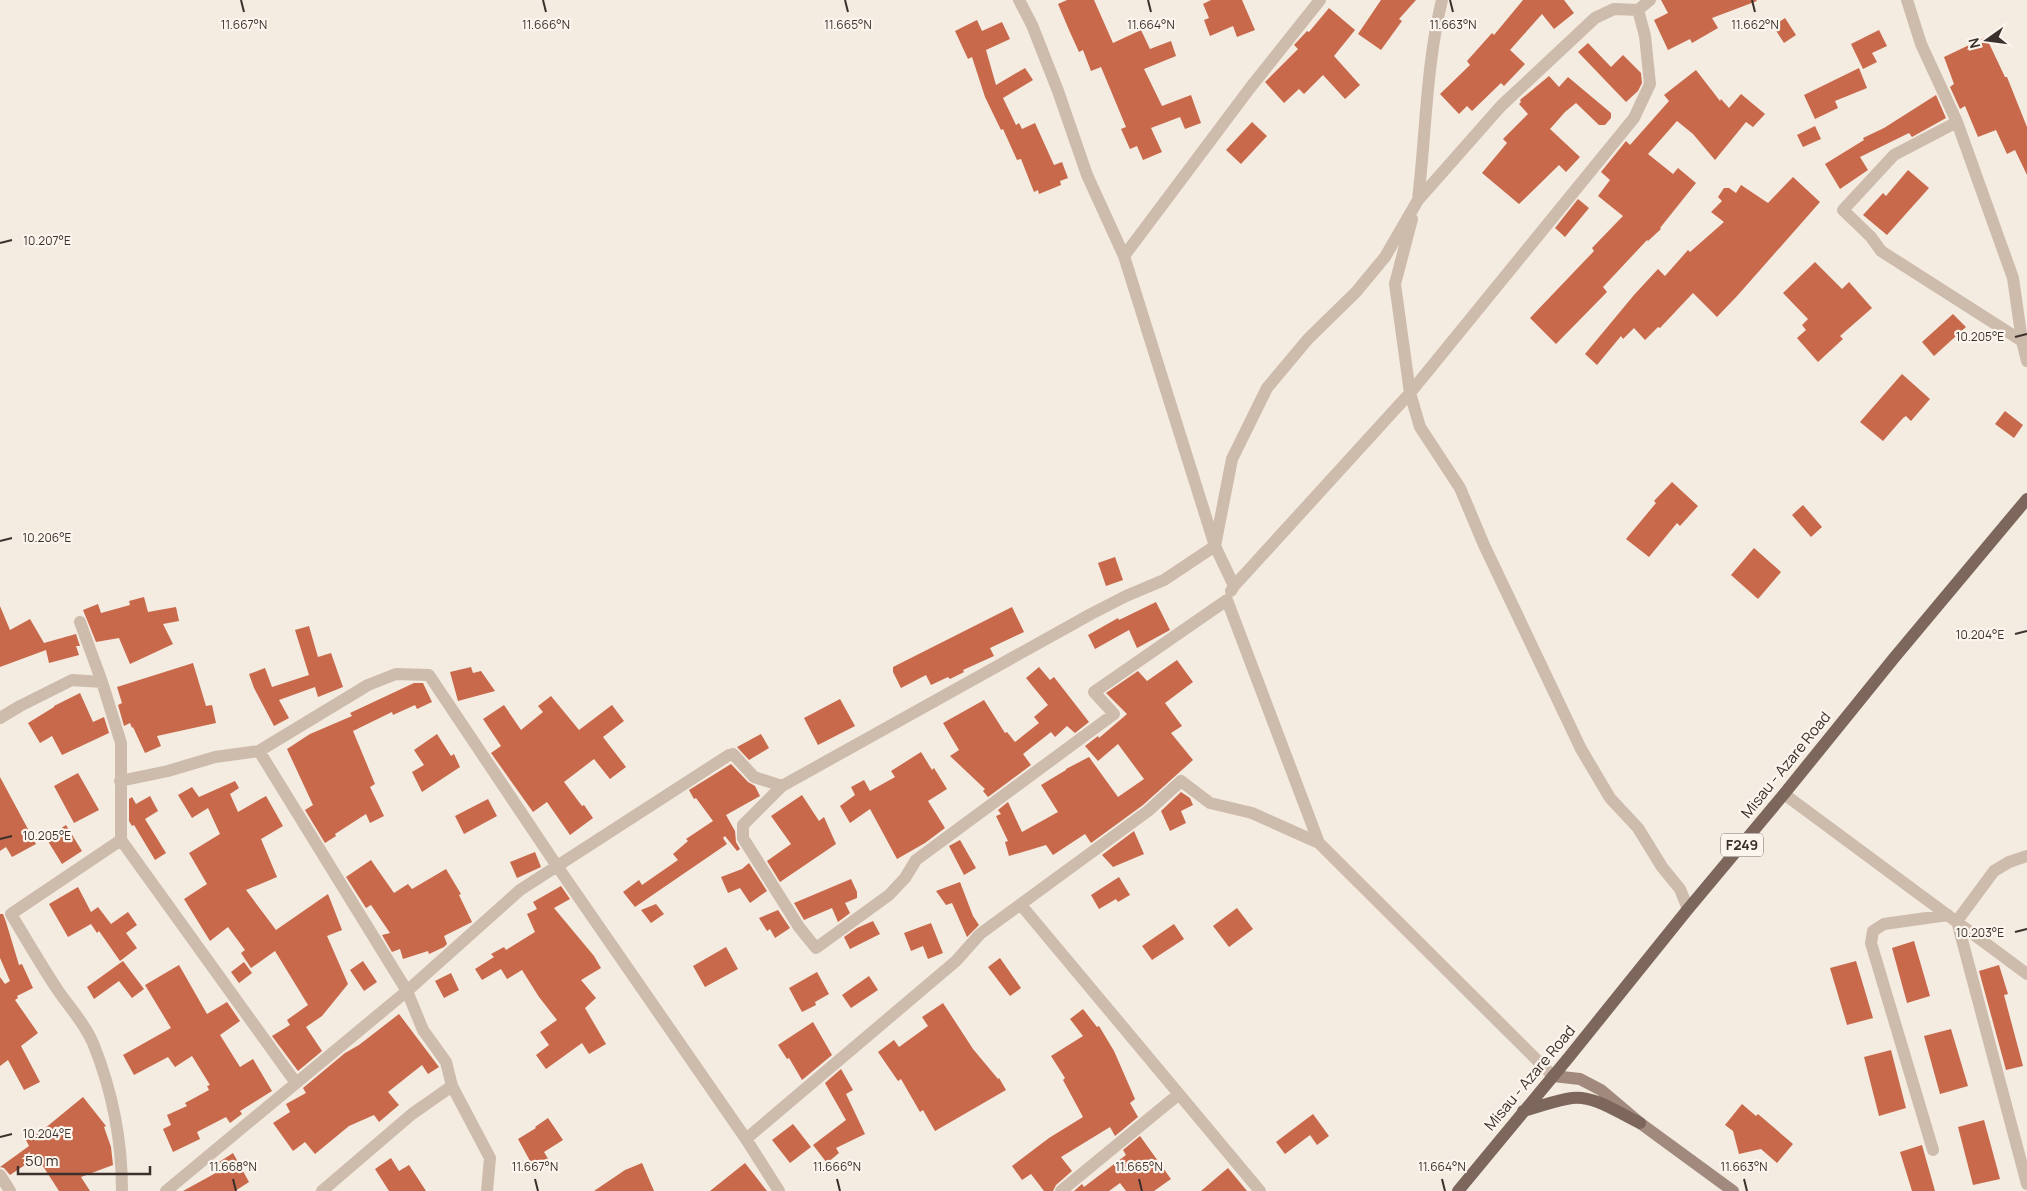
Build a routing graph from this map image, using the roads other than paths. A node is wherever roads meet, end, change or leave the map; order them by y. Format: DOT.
graph roads {
  1 [pos="1019,0"];
  2 [pos="1320,0"];
  3 [pos="1442,0"];
  4 [pos="1650,0"];
  5 [pos="1907,0"];
  6 [pos="1638,10"];
  7 [pos="1957,122"];
  8 [pos="1418,200"];
  9 [pos="1124,256"];
  10 [pos="2022,341"];
  11 [pos="2027,361"];
  12 [pos="1410,393"];
  13 [pos="2027,499"];
  14 [pos="1215,546"];
  15 [pos="1234,586"];
  16 [pos="1227,600"];
  17 [pos="80,622"];
  18 [pos="102,682"];
  19 [pos="0,718"];
  20 [pos="259,751"];
  21 [pos="120,781"];
  22 [pos="782,786"];
  23 [pos="1784,794"];
  24 [pos="121,840"];
  25 [pos="1319,843"];
  26 [pos="2027,856"];
  27 [pos="557,866"];
  28 [pos="1021,905"];
  29 [pos="1688,909"];
  30 [pos="1952,918"];
  31 [pos="2027,974"];
  32 [pos="407,991"];
  33 [pos="1553,1076"];
  34 [pos="296,1084"];
  35 [pos="452,1086"];
  36 [pos="1179,1094"];
  37 [pos="1523,1111"];
  38 [pos="1640,1124"];
  39 [pos="746,1139"];
  40 [pos="1933,1150"];
  41 [pos="0,1175"];
  42 [pos="2027,1184"];
  43 [pos="10,1191"];
  44 [pos="122,1191"];
  45 [pos="166,1191"];
  46 [pos="322,1191"];
  47 [pos="487,1191"];
  48 [pos="779,1191"];
  49 [pos="1061,1191"];
  50 [pos="1260,1191"];
  51 [pos="1458,1191"];
  52 [pos="1733,1191"];
  1 -- 9 [label="street"];
  2 -- 9 [label="street"];
  3 -- 8 [label="street"];
  4 -- 6 [label="street"];
  5 -- 7 [label="street"];
  6 -- 8 [label="street"];
  6 -- 12 [label="street"];
  7 -- 10 [label="street"];
  7 -- 10 [label="street"];
  8 -- 12 [label="street"];
  8 -- 14 [label="street"];
  9 -- 14 [label="street"];
  10 -- 11 [label="street"];
  12 -- 15 [label="street"];
  12 -- 29 [label="street"];
  13 -- 23 [label="main road, Misau - Azare Road / F249"];
  14 -- 15 [label="street"];
  14 -- 22 [label="street"];
  15 -- 16 [label="street"];
  16 -- 22 [label="street"];
  16 -- 25 [label="street"];
  17 -- 18 [label="street"];
  18 -- 19 [label="street"];
  18 -- 21 [label="street"];
  20 -- 21 [label="street"];
  20 -- 27 [label="street"];
  20 -- 32 [label="street"];
  21 -- 24 [label="street"];
  22 -- 27 [label="street"];
  23 -- 29 [label="main road, Misau - Azare Road / F249"];
  23 -- 30 [label="street"];
  24 -- 34 [label="street"];
  24 -- 44 [label="street"];
  25 -- 28 [label="street"];
  25 -- 33 [label="street"];
  26 -- 30 [label="street"];
  27 -- 32 [label="street"];
  27 -- 39 [label="street"];
  28 -- 36 [label="street"];
  28 -- 39 [label="street"];
  29 -- 33 [label="main road, Misau - Azare Road / F249"];
  30 -- 31 [label="street"];
  30 -- 40 [label="street"];
  30 -- 42 [label="street"];
  32 -- 34 [label="street"];
  32 -- 35 [label="street"];
  33 -- 37 [label="main road, Misau - Azare Road / F249"];
  33 -- 38 [label="street"];
  34 -- 45 [label="street"];
  35 -- 46 [label="street"];
  35 -- 47 [label="street"];
  36 -- 49 [label="street"];
  36 -- 50 [label="street"];
  37 -- 38 [label="main road"];
  37 -- 51 [label="main road, Misau - Azare Road / F249"];
  38 -- 52 [label="street"];
  39 -- 48 [label="street"];
  41 -- 43 [label="street"];
}
